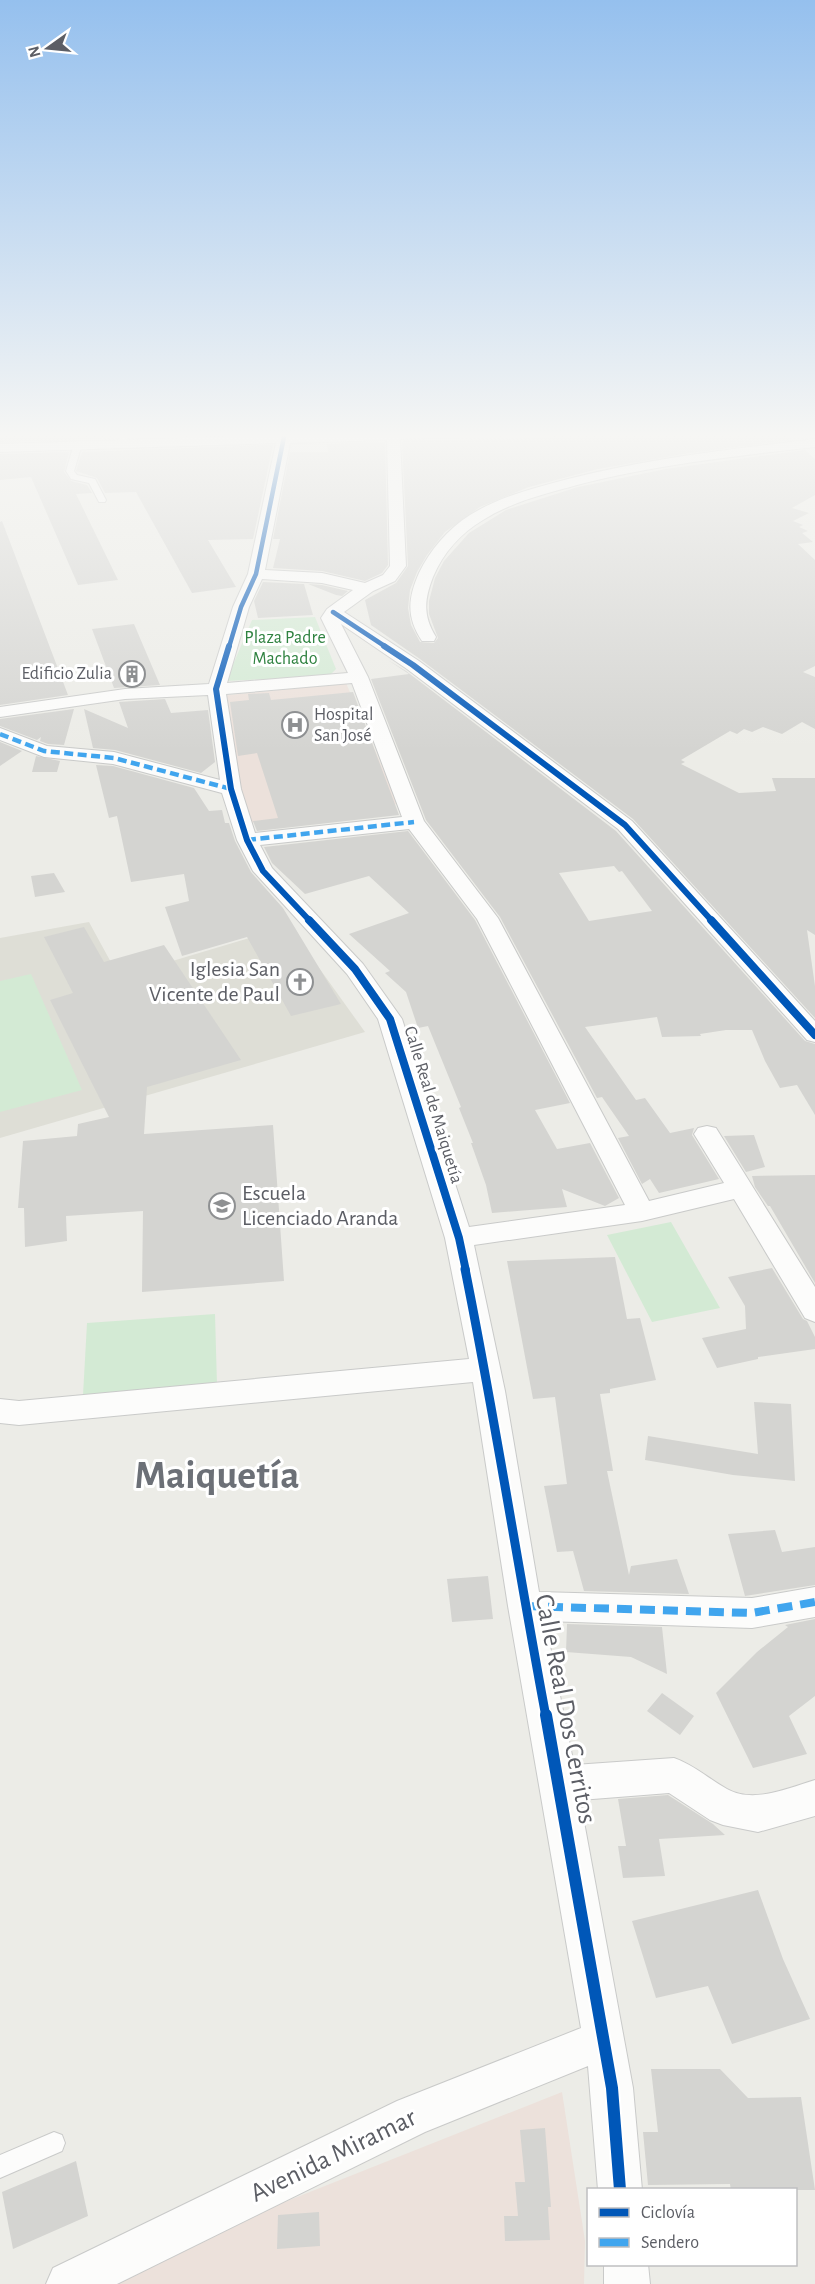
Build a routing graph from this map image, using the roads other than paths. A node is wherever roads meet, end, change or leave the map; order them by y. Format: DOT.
graph roads {
  1 [pos="263,539"];
  2 [pos="397,539"];
  3 [pos="453,539"];
  4 [pos="256,574"];
  5 [pos="367,588"];
  6 [pos="333,612"];
  7 [pos="428,637"];
  8 [pos="359,677"];
  9 [pos="216,689"];
  10 [pos="0,712"];
  11 [pos="0,734"];
  12 [pos="231,789"];
  13 [pos="414,822"];
  14 [pos="247,840"];
  15 [pos="815,1035"];
  16 [pos="707,1134"];
  17 [pos="739,1189"];
  18 [pos="642,1212"];
  19 [pos="459,1238"];
  20 [pos="815,1311"];
  21 [pos="486,1369"];
  22 [pos="0,1411"];
  23 [pos="815,1602"];
  24 [pos="525,1606"];
  25 [pos="559,1784"];
  26 [pos="815,1798"];
  27 [pos="604,2039"];
  28 [pos="54,2143"];
  29 [pos="0,2167"];
  30 [pos="620,2188"];
  31 [pos="626,2266"];
  32 [pos="69,2284"];
  33 [pos="627,2284"];
  1 -- 4 [label="street, Calle Real de Maiquetía"];
  2 -- 5 [label="street"];
  3 -- 7 [label="street"];
  4 -- 5 [label="street"];
  4 -- 9 [label="street, Calle Real de Maiquetía"];
  5 -- 6 [label="street"];
  6 -- 8 [label="street"];
  6 -- 15 [label="street"];
  8 -- 9 [label="street"];
  8 -- 13 [label="street"];
  9 -- 10 [label="street"];
  9 -- 12 [label="street, Calle Real de Maiquetía"];
  11 -- 12 [label="street"];
  12 -- 14 [label="street, Calle Real de Maiquetía"];
  13 -- 14 [label="street"];
  13 -- 18 [label="street"];
  14 -- 19 [label="street, Calle Real de Maiquetía"];
  16 -- 17 [label="street"];
  17 -- 18 [label="street"];
  17 -- 20 [label="street"];
  18 -- 19 [label="street"];
  19 -- 21 [label="street, Calle Real Dos Cerritos"];
  21 -- 22 [label="street"];
  21 -- 24 [label="street, Calle Real Dos Cerritos"];
  23 -- 24 [label="street"];
  24 -- 25 [label="street, Calle Real Dos Cerritos"];
  25 -- 26 [label="street"];
  25 -- 27 [label="street, Calle Real Dos Cerritos"];
  27 -- 30 [label="street, Calle Real Dos Cerritos"];
  27 -- 32 [label="street, Avenida Miramar"];
  28 -- 29 [label="lane"];
  31 -- 33 [label="street"];
}
